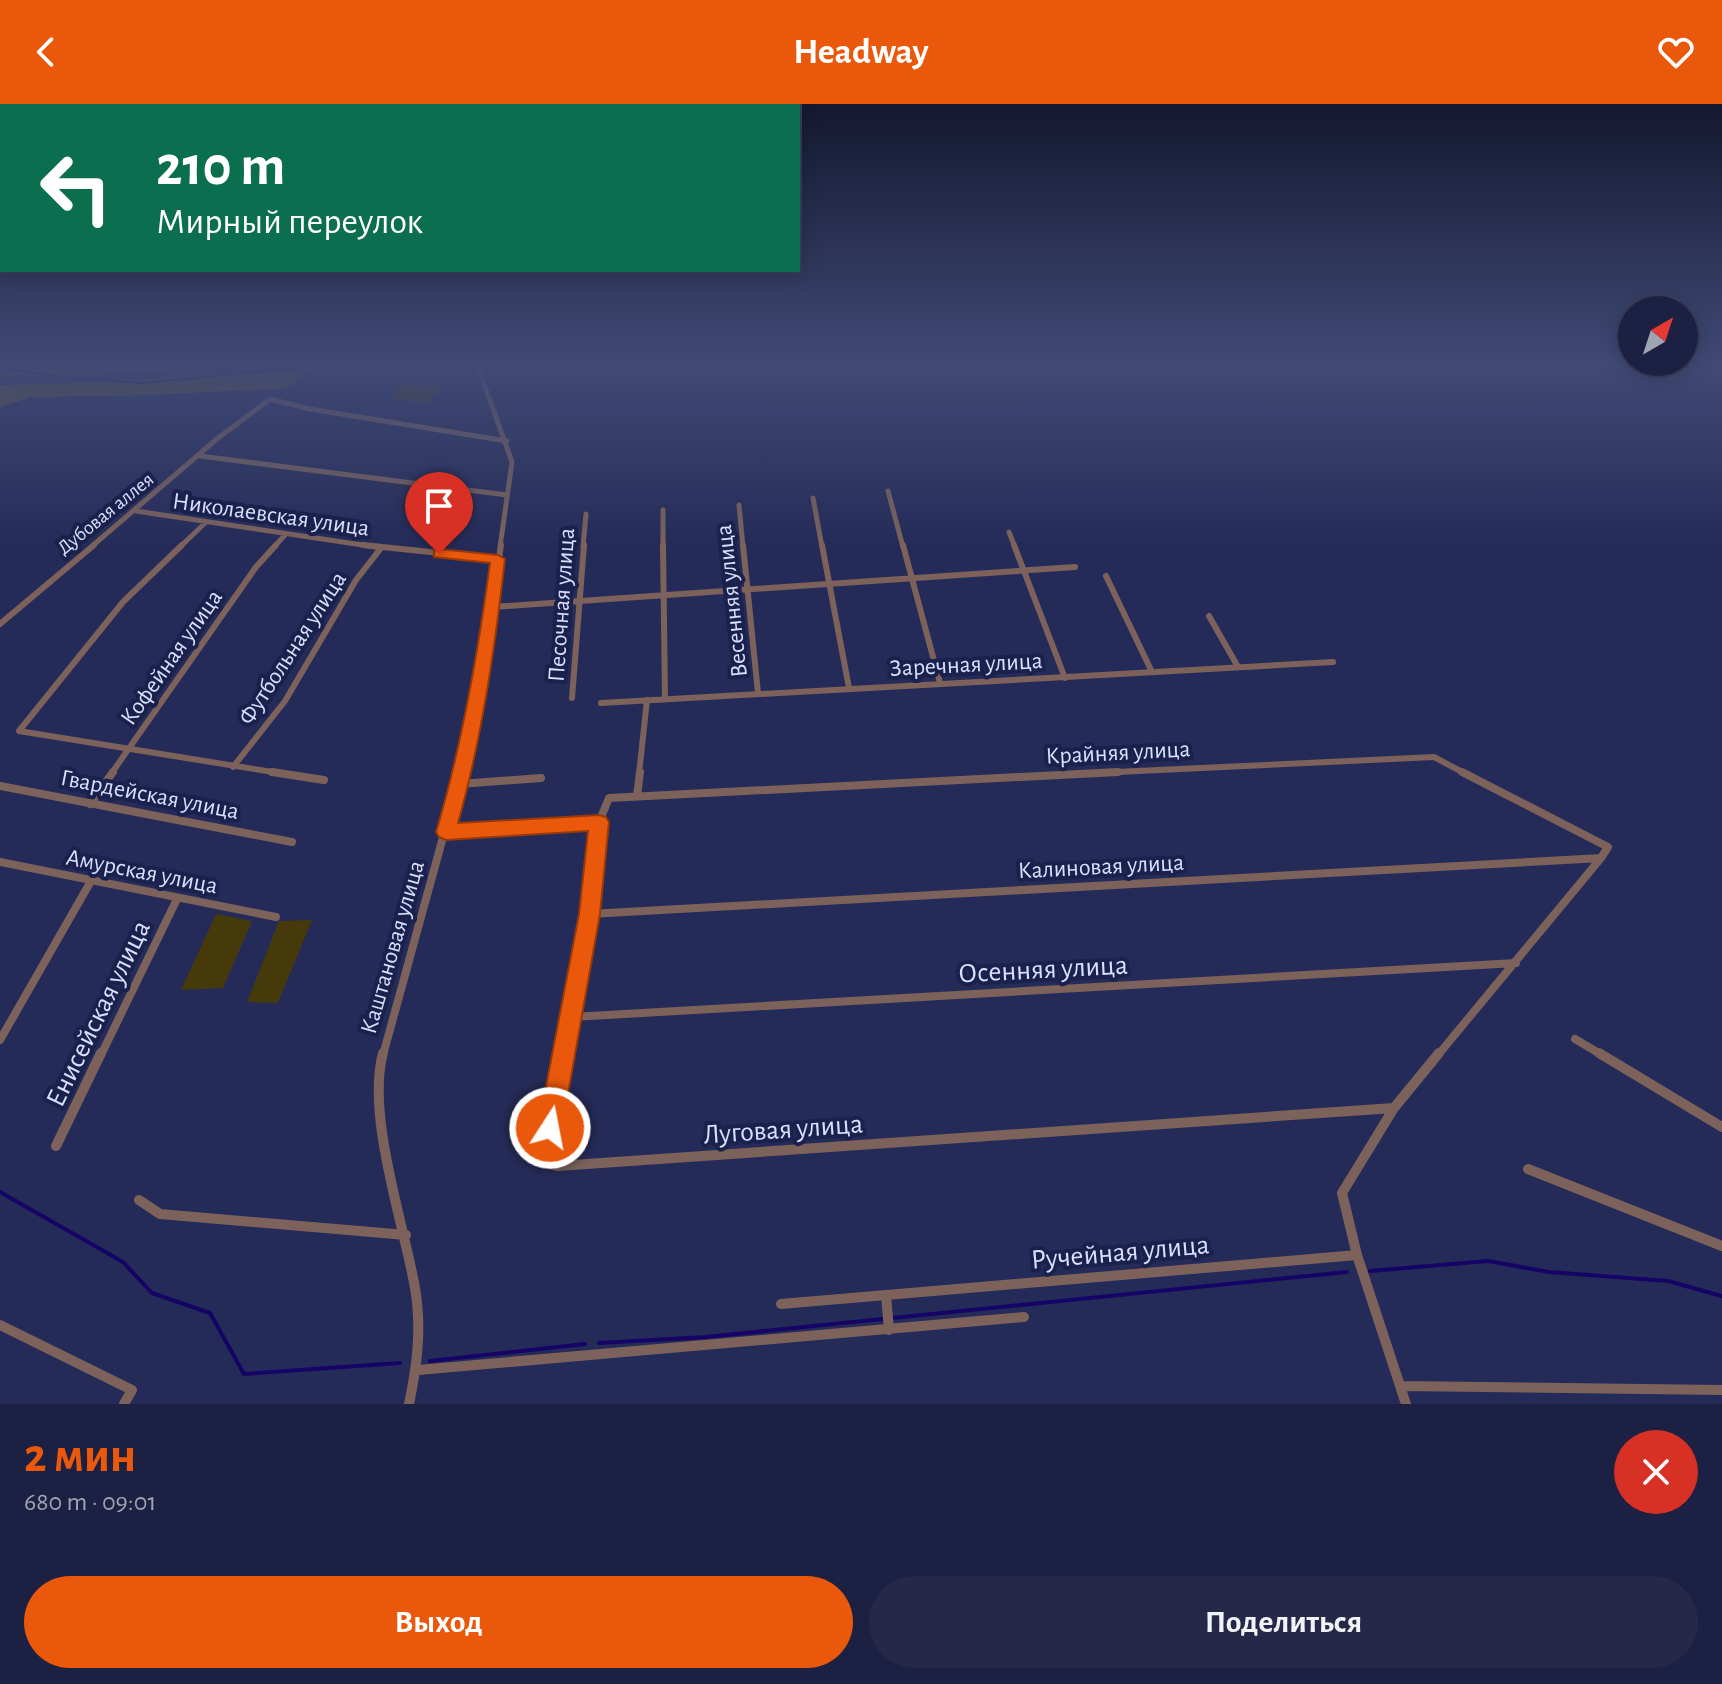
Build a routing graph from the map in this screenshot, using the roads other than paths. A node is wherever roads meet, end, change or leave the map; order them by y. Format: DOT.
graph roads {
  1 [pos="238,425"];
  2 [pos="406,425"];
  3 [pos="500,425"];
  4 [pos="507,441"];
  5 [pos="200,456"];
  6 [pos="888,491"];
  7 [pos="507,495"];
  8 [pos="813,498"];
  9 [pos="739,505"];
  10 [pos="663,510"];
  11 [pos="136,511"];
  12 [pos="586,514"];
  13 [pos="205,523"];
  14 [pos="1009,532"];
  15 [pos="285,535"];
  16 [pos="381,548"];
  17 [pos="498,559"];
  18 [pos="1075,567"];
  19 [pos="1023,570"];
  20 [pos="1106,576"];
  21 [pos="829,584"];
  22 [pos="747,589"];
  23 [pos="664,595"];
  24 [pos="579,601"];
  25 [pos="492,607"];
  26 [pos="1209,616"];
  27 [pos="0,624"];
  28 [pos="1333,662"];
  29 [pos="1238,667"];
  30 [pos="1152,672"];
  31 [pos="1065,678"];
  32 [pos="940,683"];
  33 [pos="849,688"];
  34 [pos="758,693"];
  35 [pos="572,698"];
  36 [pos="665,699"];
  37 [pos="647,700"];
  38 [pos="601,703"];
  39 [pos="129,750"];
  40 [pos="233,767"];
  41 [pos="541,778"];
  42 [pos="324,780"];
  43 [pos="459,784"];
  44 [pos="0,786"];
  45 [pos="637,796"];
  46 [pos="609,798"];
  47 [pos="90,804"];
  48 [pos="599,822"];
  49 [pos="446,832"];
  50 [pos="292,842"];
  51 [pos="1601,858"];
  52 [pos="2,865"];
  53 [pos="91,881"];
  54 [pos="177,899"];
  55 [pos="589,914"];
  56 [pos="276,917"];
  57 [pos="1516,963"];
  58 [pos="572,1017"];
  59 [pos="1575,1039"];
  60 [pos="0,1040"];
  61 [pos="1394,1108"];
  62 [pos="1722,1127"];
  63 [pos="56,1146"];
  64 [pos="1528,1169"];
  65 [pos="139,1200"];
  66 [pos="406,1235"];
  67 [pos="1722,1246"];
  68 [pos="1357,1255"];
  69 [pos="886,1295"];
  70 [pos="781,1304"];
  71 [pos="1024,1317"];
  72 [pos="0,1325"];
  73 [pos="889,1330"];
  74 [pos="418,1370"];
  75 [pos="1401,1386"];
  76 [pos="1722,1390"];
  77 [pos="124,1404"];
  78 [pos="409,1404"];
  79 [pos="1406,1404"];
  1 -- 5 [label="street, Дубовая аллея"];
  2 -- 4 [label="street, Дубовая аллея"];
  3 -- 4 [label="street, Каштановая улица"];
  4 -- 7 [label="street, Каштановая улица"];
  5 -- 7 [label="street"];
  5 -- 11 [label="street, Дубовая аллея"];
  6 -- 32 [label="street"];
  7 -- 17 [label="street, Каштановая улица"];
  8 -- 21 [label="street"];
  9 -- 22 [label="street, Весенняя улица"];
  10 -- 23 [label="street"];
  11 -- 13 [label="street, Николаевская улица"];
  11 -- 27 [label="street, Дубовая аллея"];
  12 -- 24 [label="street, Песочная улица"];
  13 -- 15 [label="street, Николаевская улица"];
  13 -- 39 [label="street"];
  14 -- 19 [label="street"];
  15 -- 16 [label="street, Николаевская улица"];
  15 -- 39 [label="street, Кофейная улица"];
  16 -- 17 [label="street, Николаевская улица"];
  16 -- 40 [label="street, Футбольная улица"];
  17 -- 25 [label="street, Каштановая улица"];
  18 -- 19 [label="street"];
  19 -- 21 [label="street"];
  19 -- 31 [label="street"];
  20 -- 30 [label="street"];
  21 -- 22 [label="street"];
  21 -- 33 [label="street"];
  22 -- 23 [label="street"];
  22 -- 34 [label="street, Весенняя улица"];
  23 -- 24 [label="street"];
  23 -- 36 [label="street"];
  24 -- 25 [label="street"];
  24 -- 35 [label="street, Песочная улица"];
  25 -- 43 [label="street, Каштановая улица"];
  26 -- 29 [label="street"];
  28 -- 29 [label="street, Заречная улица"];
  29 -- 30 [label="street, Заречная улица"];
  30 -- 31 [label="street, Заречная улица"];
  31 -- 32 [label="street, Заречная улица"];
  32 -- 33 [label="street, Заречная улица"];
  33 -- 34 [label="street, Заречная улица"];
  34 -- 36 [label="street, Заречная улица"];
  36 -- 37 [label="street, Заречная улица"];
  37 -- 38 [label="street, Заречная улица"];
  37 -- 45 [label="street"];
  39 -- 40 [label="street"];
  39 -- 47 [label="street, Кофейная улица"];
  40 -- 42 [label="street"];
  41 -- 43 [label="street"];
  43 -- 49 [label="street, Каштановая улица"];
  44 -- 47 [label="street, Гвардейская улица"];
  45 -- 46 [label="street, Крайняя улица"];
  45 -- 51 [label="street, Крайняя улица"];
  46 -- 48 [label="street, Луговая улица"];
  47 -- 50 [label="street, Гвардейская улица"];
  48 -- 49 [label="street"];
  48 -- 55 [label="street, Луговая улица"];
  49 -- 66 [label="street, Каштановая улица"];
  51 -- 55 [label="street, Калиновая улица"];
  51 -- 57 [label="street"];
  52 -- 53 [label="street, Амурская улица"];
  53 -- 54 [label="street, Амурская улица"];
  53 -- 60 [label="street"];
  54 -- 56 [label="street, Амурская улица"];
  54 -- 63 [label="street, Енисейская улица"];
  55 -- 58 [label="street, Луговая улица"];
  57 -- 58 [label="street, Осенняя улица"];
  57 -- 61 [label="street"];
  58 -- 61 [label="street, Луговая улица"];
  59 -- 62 [label="street"];
  61 -- 68 [label="street"];
  64 -- 67 [label="street"];
  65 -- 66 [label="street"];
  66 -- 74 [label="street, Каштановая улица"];
  68 -- 69 [label="street, Ручейная улица"];
  68 -- 75 [label="street"];
  69 -- 70 [label="street, Ручейная улица"];
  69 -- 73 [label="street"];
  71 -- 73 [label="street"];
  72 -- 77 [label="street"];
  73 -- 74 [label="street"];
  74 -- 78 [label="street, Каштановая улица"];
  75 -- 76 [label="street"];
  75 -- 79 [label="street"];
}
